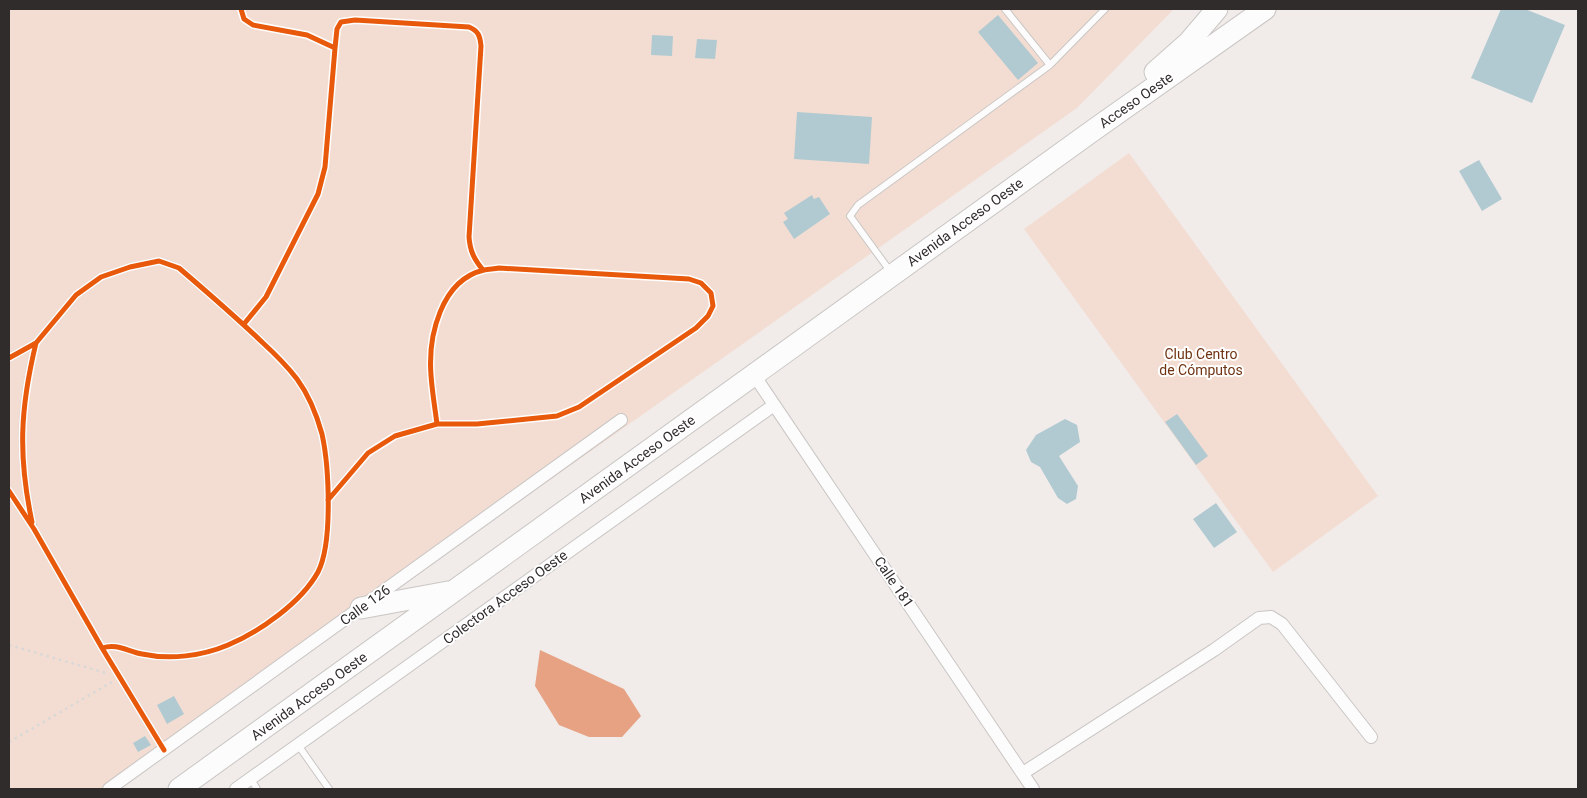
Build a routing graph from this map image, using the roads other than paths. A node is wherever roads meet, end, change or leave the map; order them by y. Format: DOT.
graph roads {
  1 [pos="1005,9"];
  2 [pos="1105,9"];
  3 [pos="1217,9"];
  4 [pos="1265,9"];
  5 [pos="1050,65"];
  6 [pos="1095,129"];
  7 [pos="892,274"];
  8 [pos="36,343"];
  9 [pos="9,358"];
  10 [pos="754,374"];
  11 [pos="774,405"];
  12 [pos="621,420"];
  13 [pos="9,491"];
  14 [pos="34,529"];
  15 [pos="456,590"];
  16 [pos="362,608"];
  17 [pos="102,648"];
  18 [pos="1372,737"];
  19 [pos="298,745"];
  20 [pos="164,750"];
  21 [pos="1023,773"];
  22 [pos="254,784"];
  23 [pos="109,789"];
  24 [pos="179,789"];
  25 [pos="236,789"];
  26 [pos="329,789"];
  27 [pos="1034,789"];
  1 -- 5 [label="lane"];
  2 -- 5 [label="lane"];
  3 -- 6 [label="highway, Acceso Oeste"];
  4 -- 6 [label="highway, Acceso Oeste"];
  5 -- 7 [label="lane"];
  6 -- 7 [label="highway, Avenida Acceso Oeste"];
  7 -- 10 [label="highway, Avenida Acceso Oeste"];
  8 -- 9 [label="lane"];
  8 -- 14 [label="lane"];
  8 -- 17 [label="lane"];
  10 -- 11 [label="street, Calle 181"];
  10 -- 15 [label="highway, Avenida Acceso Oeste"];
  11 -- 19 [label="street, Colectora Acceso Oeste"];
  11 -- 21 [label="street, Calle 181"];
  12 -- 16 [label="street, Calle 126"];
  13 -- 14 [label="lane"];
  14 -- 17 [label="lane"];
  15 -- 16 [label="highway"];
  15 -- 24 [label="highway, Avenida Acceso Oeste"];
  16 -- 20 [label="street, Calle 126"];
  17 -- 20 [label="lane"];
  18 -- 21 [label="street"];
  19 -- 22 [label="street, Colectora Acceso Oeste"];
  19 -- 26 [label="lane"];
  20 -- 23 [label="street, Calle 126"];
  21 -- 27 [label="street, Calle 181"];
  22 -- 25 [label="street, Colectora Acceso Oeste"];
}
